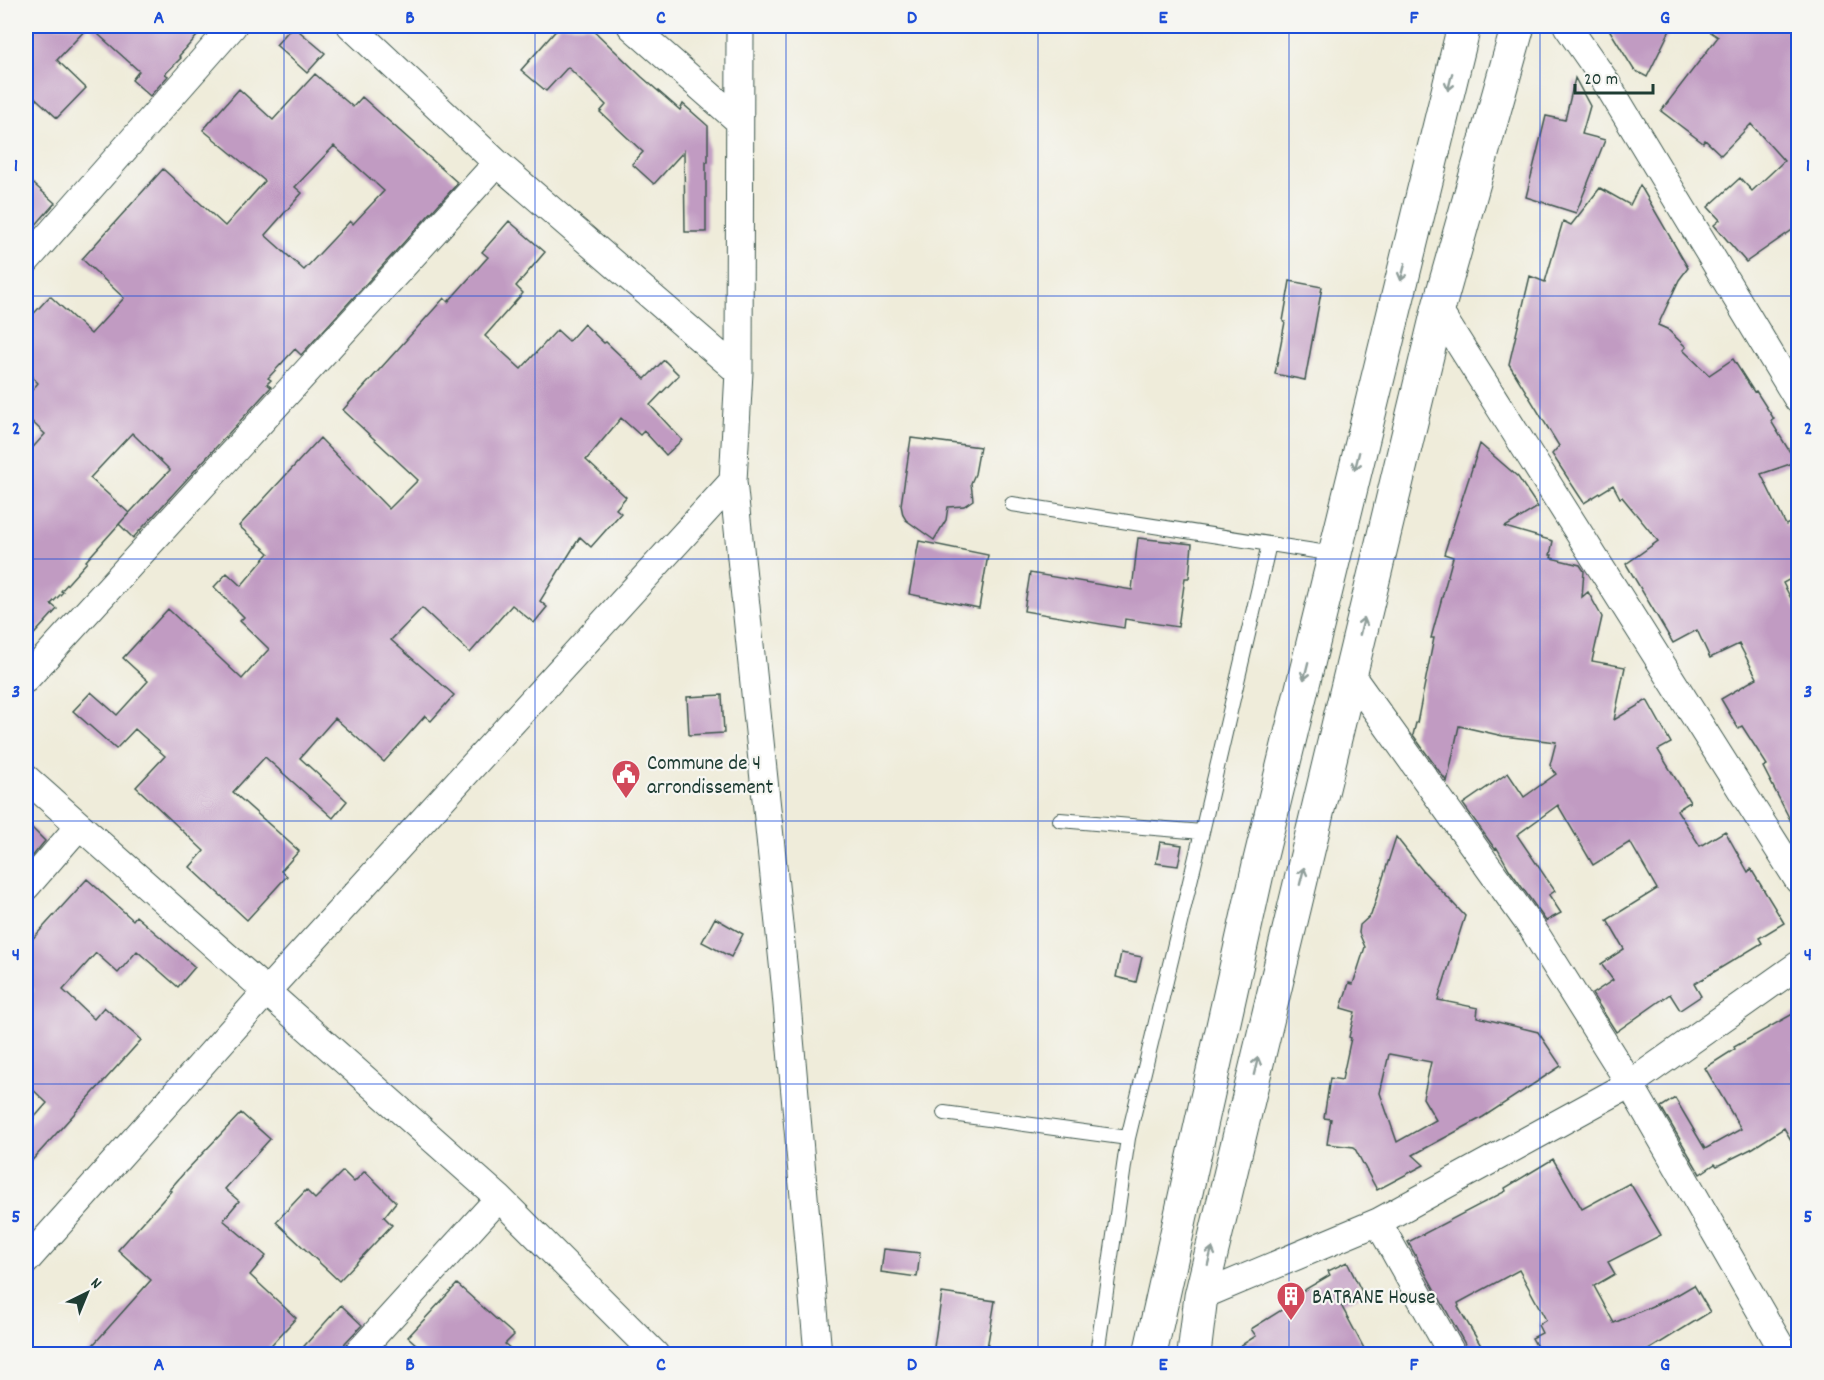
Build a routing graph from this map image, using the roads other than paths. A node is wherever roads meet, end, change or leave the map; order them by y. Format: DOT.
graph roads {
  1 [pos="233,26"];
  2 [pos="351,26"];
  3 [pos="631,26"];
  4 [pos="740,26"];
  5 [pos="1464,26"];
  6 [pos="1518,26"];
  7 [pos="1567,26"];
  8 [pos="739,121"];
  9 [pos="497,163"];
  10 [pos="26,261"];
  11 [pos="1438,310"];
  12 [pos="739,372"];
  13 [pos="1798,400"];
  14 [pos="733,481"];
  15 [pos="1012,504"];
  16 [pos="1269,544"];
  17 [pos="1334,554"];
  18 [pos="1350,674"];
  19 [pos="26,680"];
  20 [pos="26,778"];
  21 [pos="1060,820"];
  22 [pos="79,826"];
  23 [pos="1202,832"];
  24 [pos="1798,880"];
  25 [pos="26,887"];
  26 [pos="1798,965"];
  27 [pos="266,992"];
  28 [pos="1630,1084"];
  29 [pos="944,1113"];
  30 [pos="1128,1138"];
  31 [pos="499,1198"];
  32 [pos="1378,1222"];
  33 [pos="26,1261"];
  34 [pos="1201,1296"];
  35 [pos="357,1354"];
  36 [pos="655,1354"];
  37 [pos="818,1354"];
  38 [pos="1097,1354"];
  39 [pos="1150,1354"];
  40 [pos="1194,1354"];
  41 [pos="1452,1354"];
  42 [pos="1785,1354"];
  1 -- 10 [label="street"];
  2 -- 9 [label="street"];
  3 -- 8 [label="street"];
  4 -- 8 [label="street"];
  5 -- 17 [label="highway, one-way"];
  6 -- 11 [label="highway"];
  7 -- 13 [label="street"];
  8 -- 12 [label="street"];
  9 -- 12 [label="street"];
  9 -- 19 [label="street"];
  18 -- 11 [label="highway, one-way"];
  11 -- 24 [label="street"];
  12 -- 14 [label="street"];
  14 -- 27 [label="street"];
  14 -- 37 [label="street"];
  15 -- 16 [label="lane"];
  16 -- 17 [label="lane"];
  16 -- 23 [label="lane"];
  17 -- 39 [label="highway, one-way"];
  18 -- 28 [label="street"];
  34 -- 18 [label="highway, one-way"];
  20 -- 22 [label="street"];
  21 -- 23 [label="lane"];
  22 -- 25 [label="street"];
  22 -- 27 [label="street"];
  23 -- 30 [label="lane"];
  26 -- 28 [label="street"];
  27 -- 31 [label="street"];
  27 -- 33 [label="street"];
  28 -- 32 [label="street"];
  28 -- 42 [label="street"];
  29 -- 30 [label="lane"];
  30 -- 38 [label="lane"];
  31 -- 35 [label="street"];
  31 -- 36 [label="street"];
  32 -- 34 [label="street"];
  32 -- 41 [label="street"];
  34 -- 40 [label="highway"];
}
